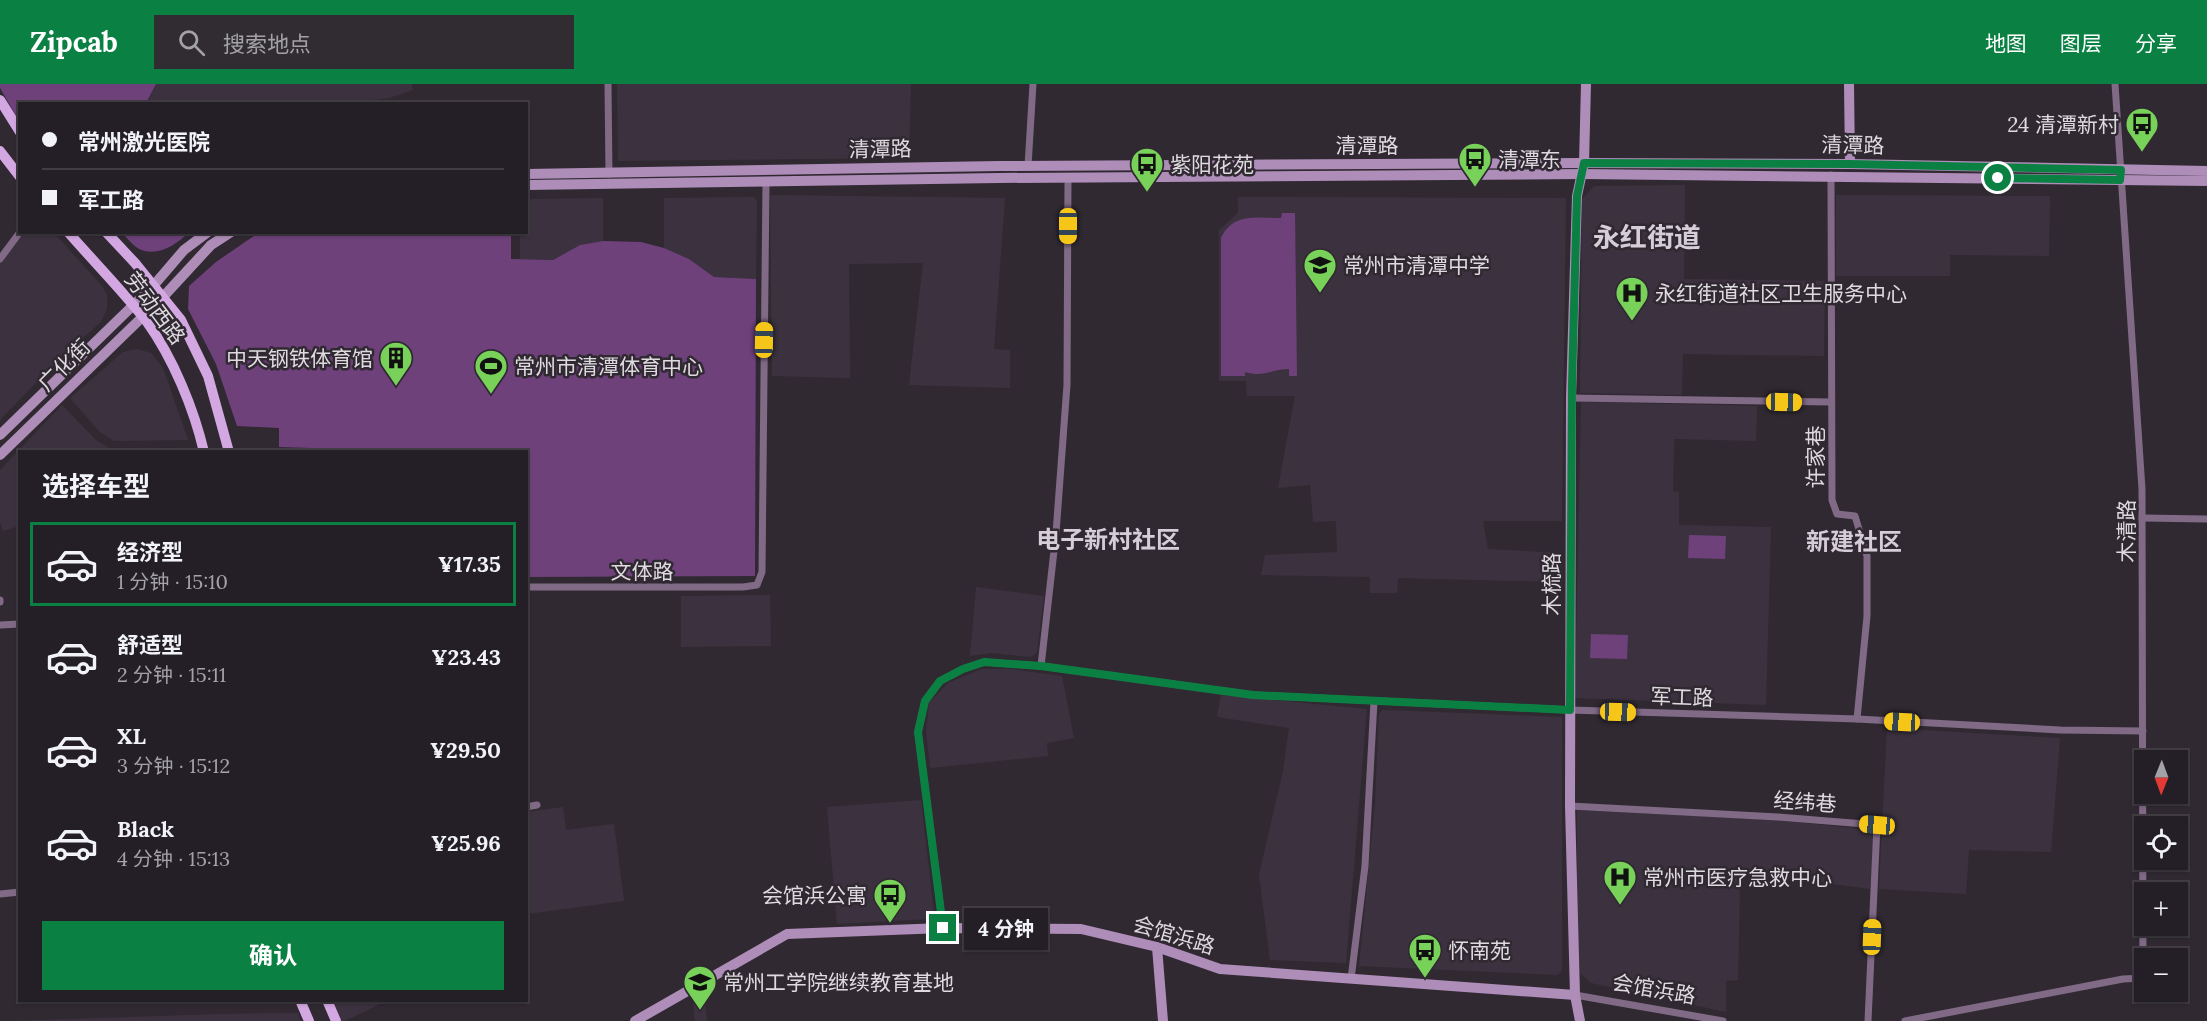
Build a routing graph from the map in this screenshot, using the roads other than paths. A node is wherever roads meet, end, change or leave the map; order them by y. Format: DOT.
graph roads {
  1 [pos="608,84"];
  2 [pos="1033,84"];
  3 [pos="1586,84"];
  4 [pos="1849,84"];
  5 [pos="2115,84"];
  6 [pos="0,100"];
  7 [pos="18,129"];
  8 [pos="0,151"];
  9 [pos="1850,164"];
  10 [pos="1028,166"];
  11 [pos="1583,168"];
  12 [pos="2207,171"];
  13 [pos="18,174"];
  14 [pos="528,174"];
  15 [pos="1831,175"];
  16 [pos="2121,175"];
  17 [pos="1068,178"];
  18 [pos="609,179"];
  19 [pos="2207,181"];
  20 [pos="766,182"];
  21 [pos="528,185"];
  22 [pos="19,234"];
  23 [pos="70,234"];
  24 [pos="108,234"];
  25 [pos="205,234"];
  26 [pos="228,234"];
  27 [pos="0,259"];
  28 [pos="154,285"];
  29 [pos="159,300"];
  30 [pos="132,306"];
  31 [pos="142,316"];
  32 [pos="1571,398"];
  33 [pos="1831,402"];
  34 [pos="0,435"];
  35 [pos="203,450"];
  36 [pos="228,450"];
  37 [pos="0,455"];
  38 [pos="2142,518"];
  39 [pos="2207,519"];
  40 [pos="528,587"];
  41 [pos="18,624"];
  42 [pos="0,625"];
  43 [pos="1041,666"];
  44 [pos="1374,701"];
  45 [pos="1570,710"];
  46 [pos="1857,719"];
  47 [pos="2144,731"];
  48 [pos="537,806"];
  49 [pos="1570,806"];
  50 [pos="528,807"];
  51 [pos="18,892"];
  52 [pos="0,894"];
  53 [pos="943,928"];
  54 [pos="1157,947"];
  55 [pos="1351,979"];
  56 [pos="1575,995"];
  57 [pos="301,1002"];
  58 [pos="328,1002"];
  59 [pos="309,1021"];
  60 [pos="336,1021"];
  61 [pos="635,1021"];
  62 [pos="1163,1021"];
  63 [pos="1580,1021"];
  64 [pos="1586,1021"];
  65 [pos="1723,1021"];
  66 [pos="1868,1021"];
  67 [pos="1905,1021"];
  1 -- 18 [label="street"];
  2 -- 10 [label="street"];
  3 -- 11 [label="main road, 木梳路"];
  4 -- 9 [label="main road"];
  5 -- 16 [label="street, 木清路"];
  6 -- 7 [label="main road"];
  8 -- 13 [label="main road"];
  9 -- 11 [label="main road, 清潭路"];
  9 -- 16 [label="main road, 清潭路"];
  10 -- 11 [label="main road, 清潭路"];
  10 -- 18 [label="main road, 清潭路"];
  11 -- 15 [label="main road, 清潭路"];
  11 -- 17 [label="main road, 清潭路"];
  11 -- 32 [label="main road, 木梳路"];
  12 -- 16 [label="main road, 清潭路"];
  14 -- 18 [label="main road, 清潭路"];
  15 -- 16 [label="main road, 清潭路"];
  15 -- 33 [label="street, 许家巷"];
  16 -- 19 [label="main road, 清潭路"];
  16 -- 38 [label="street, 木清路"];
  17 -- 20 [label="main road, 清潭路"];
  17 -- 43 [label="street"];
  18 -- 20 [label="main road, 清潭路"];
  18 -- 21 [label="main road, 清潭路"];
  20 -- 40 [label="street, 文体路"];
  22 -- 27 [label="street"];
  23 -- 30 [label="main road, 劳动西路"];
  24 -- 28 [label="main road, 劳动西路"];
  25 -- 28 [label="main road"];
  26 -- 29 [label="main road"];
  28 -- 29 [label="main road, 劳动西路"];
  28 -- 30 [label="main road, 广化街"];
  29 -- 31 [label="main road, 广化街"];
  29 -- 36 [label="main road, 劳动西路"];
  30 -- 31 [label="main road, 劳动西路"];
  30 -- 34 [label="main road, 广化街"];
  31 -- 35 [label="main road, 劳动西路"];
  31 -- 37 [label="main road, 广化街"];
  32 -- 33 [label="street"];
  32 -- 45 [label="main road, 木梳路"];
  33 -- 46 [label="street, 许家巷"];
  38 -- 39 [label="street"];
  38 -- 47 [label="street, 木清路"];
  41 -- 42 [label="street"];
  43 -- 44 [label="street, 军工路"];
  43 -- 53 [label="street, 军工路"];
  44 -- 45 [label="street, 军工路"];
  44 -- 55 [label="street"];
  45 -- 46 [label="street, 军工路"];
  45 -- 49 [label="main road, 木梳路"];
  46 -- 47 [label="street, 军工路"];
  47 -- 67 [label="street, 木清路"];
  48 -- 50 [label="street"];
  49 -- 56 [label="main road, 木梳路"];
  49 -- 66 [label="street, 经纬巷"];
  51 -- 52 [label="street"];
  53 -- 54 [label="main road, 会馆浜路"];
  53 -- 61 [label="main road, 会馆浜路"];
  54 -- 55 [label="main road, 会馆浜路"];
  54 -- 62 [label="main road"];
  55 -- 56 [label="main road, 会馆浜路"];
  56 -- 63 [label="main road, 木梳路"];
  56 -- 64 [label="main road, 木梳路"];
  56 -- 65 [label="street, 会馆浜路"];
  57 -- 59 [label="main road"];
  58 -- 60 [label="main road"];
}
